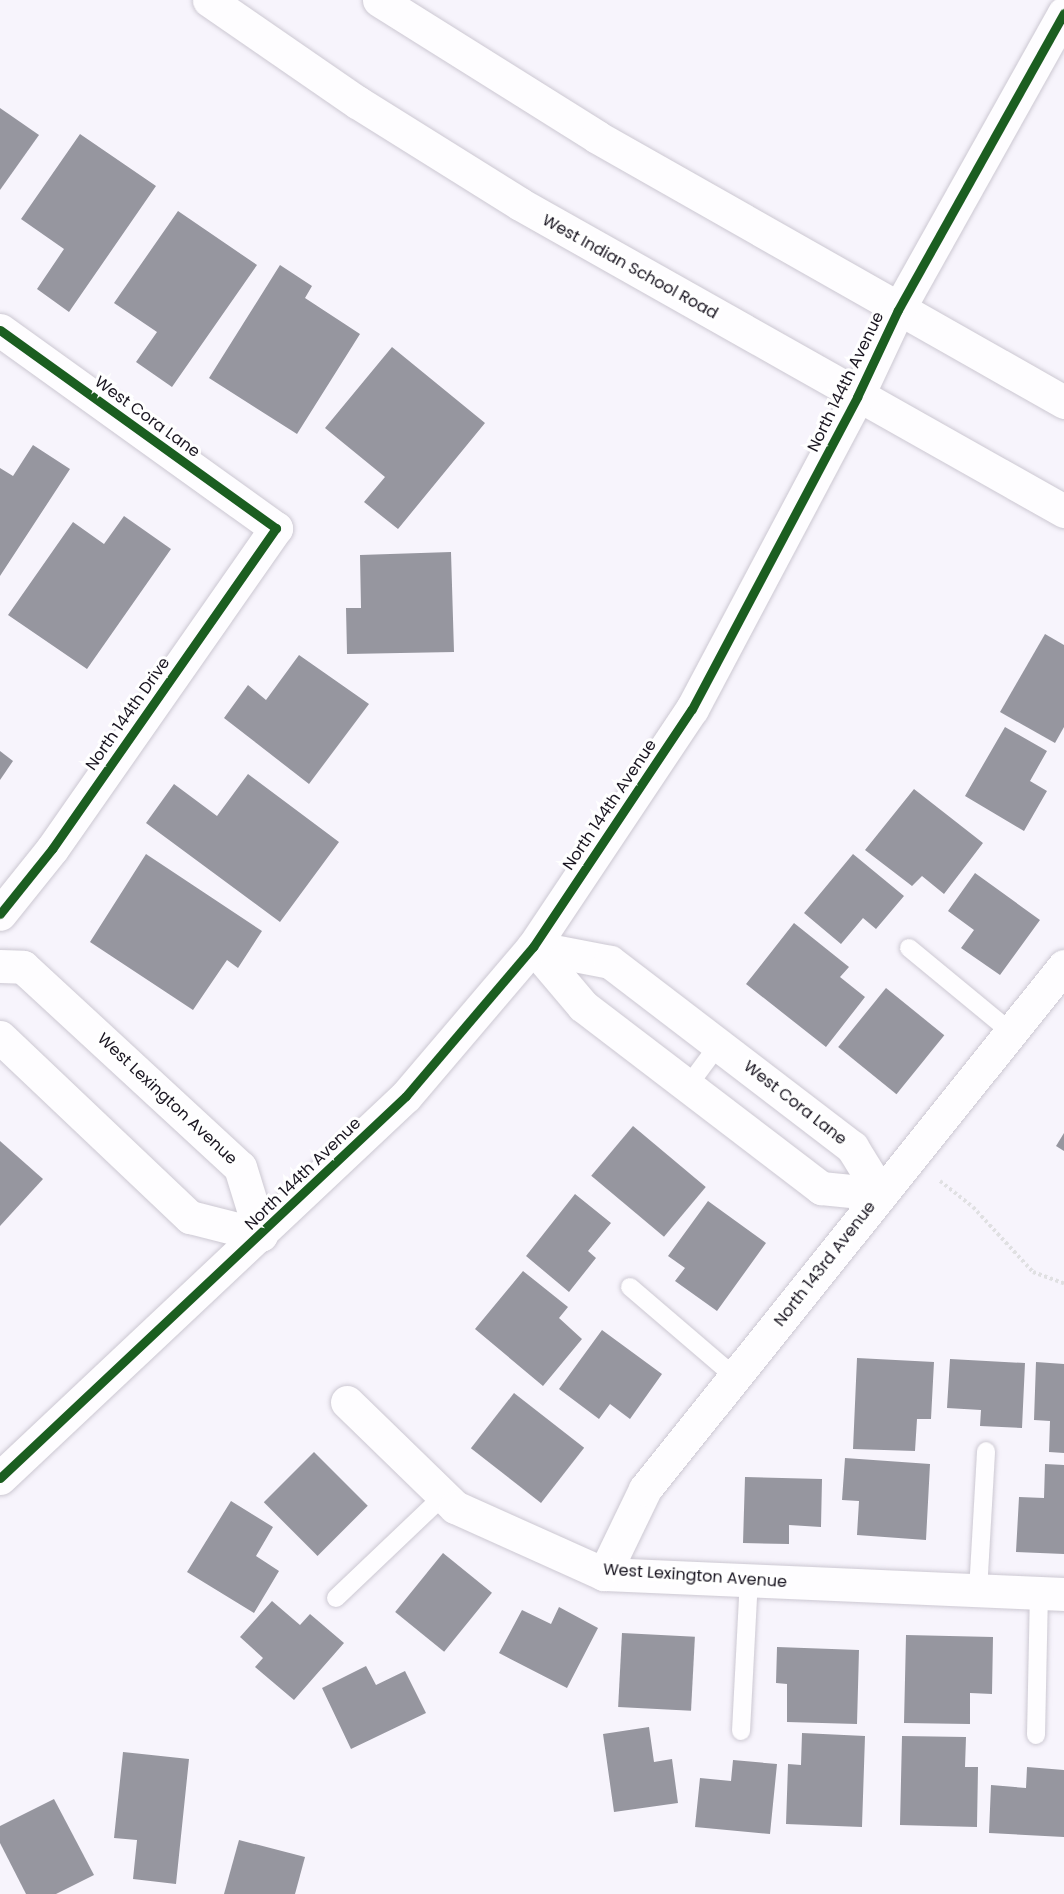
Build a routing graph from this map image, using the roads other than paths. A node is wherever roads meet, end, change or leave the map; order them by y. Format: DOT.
graph roads {
  1 [pos="209,0"];
  2 [pos="379,0"];
  3 [pos="1064,13"];
  4 [pos="898,310"];
  5 [pos="0,330"];
  6 [pos="857,397"];
  7 [pos="1064,402"];
  8 [pos="1064,511"];
  9 [pos="276,528"];
  10 [pos="0,914"];
  11 [pos="533,947"];
  12 [pos="909,948"];
  13 [pos="0,966"];
  14 [pos="1064,966"];
  15 [pos="1011,1032"];
  16 [pos="0,1037"];
  17 [pos="719,1044"];
  18 [pos="688,1086"];
  19 [pos="880,1194"];
  20 [pos="261,1235"];
  21 [pos="630,1287"];
  22 [pos="735,1377"];
  23 [pos="347,1402"];
  24 [pos="986,1451"];
  25 [pos="0,1478"];
  26 [pos="443,1496"];
  27 [pos="604,1574"];
  28 [pos="748,1580"];
  29 [pos="978,1591"];
  30 [pos="1052,1593"];
  31 [pos="336,1598"];
  32 [pos="741,1731"];
  33 [pos="1036,1735"];
  1 -- 6 [label="street, West Indian School Road"];
  2 -- 4 [label="street"];
  3 -- 4 [label="street, North 144th Avenue"];
  4 -- 6 [label="street, North 144th Avenue"];
  4 -- 7 [label="street"];
  5 -- 9 [label="street, West Cora Lane"];
  6 -- 8 [label="street, West Indian School Road"];
  6 -- 11 [label="street, North 144th Avenue"];
  9 -- 10 [label="street, North 144th Drive"];
  11 -- 17 [label="street, West Cora Lane"];
  11 -- 18 [label="street"];
  11 -- 20 [label="street, North 144th Avenue"];
  12 -- 15 [label="lane"];
  13 -- 20 [label="street, West Lexington Avenue"];
  14 -- 15 [label="street, North 143rd Avenue"];
  15 -- 19 [label="street, North 143rd Avenue"];
  16 -- 20 [label="street"];
  17 -- 18 [label="lane"];
  17 -- 19 [label="street, West Cora Lane"];
  18 -- 19 [label="street"];
  19 -- 22 [label="street, North 143rd Avenue"];
  20 -- 25 [label="street, North 144th Avenue"];
  21 -- 22 [label="lane"];
  22 -- 27 [label="street, North 143rd Avenue"];
  23 -- 26 [label="street, West Lexington Avenue"];
  24 -- 29 [label="lane"];
  26 -- 27 [label="street, West Lexington Avenue"];
  26 -- 31 [label="lane"];
  27 -- 28 [label="street, West Lexington Avenue"];
  28 -- 29 [label="street, West Lexington Avenue"];
  28 -- 32 [label="lane"];
  29 -- 30 [label="street, West Lexington Avenue"];
  30 -- 33 [label="lane"];
}
